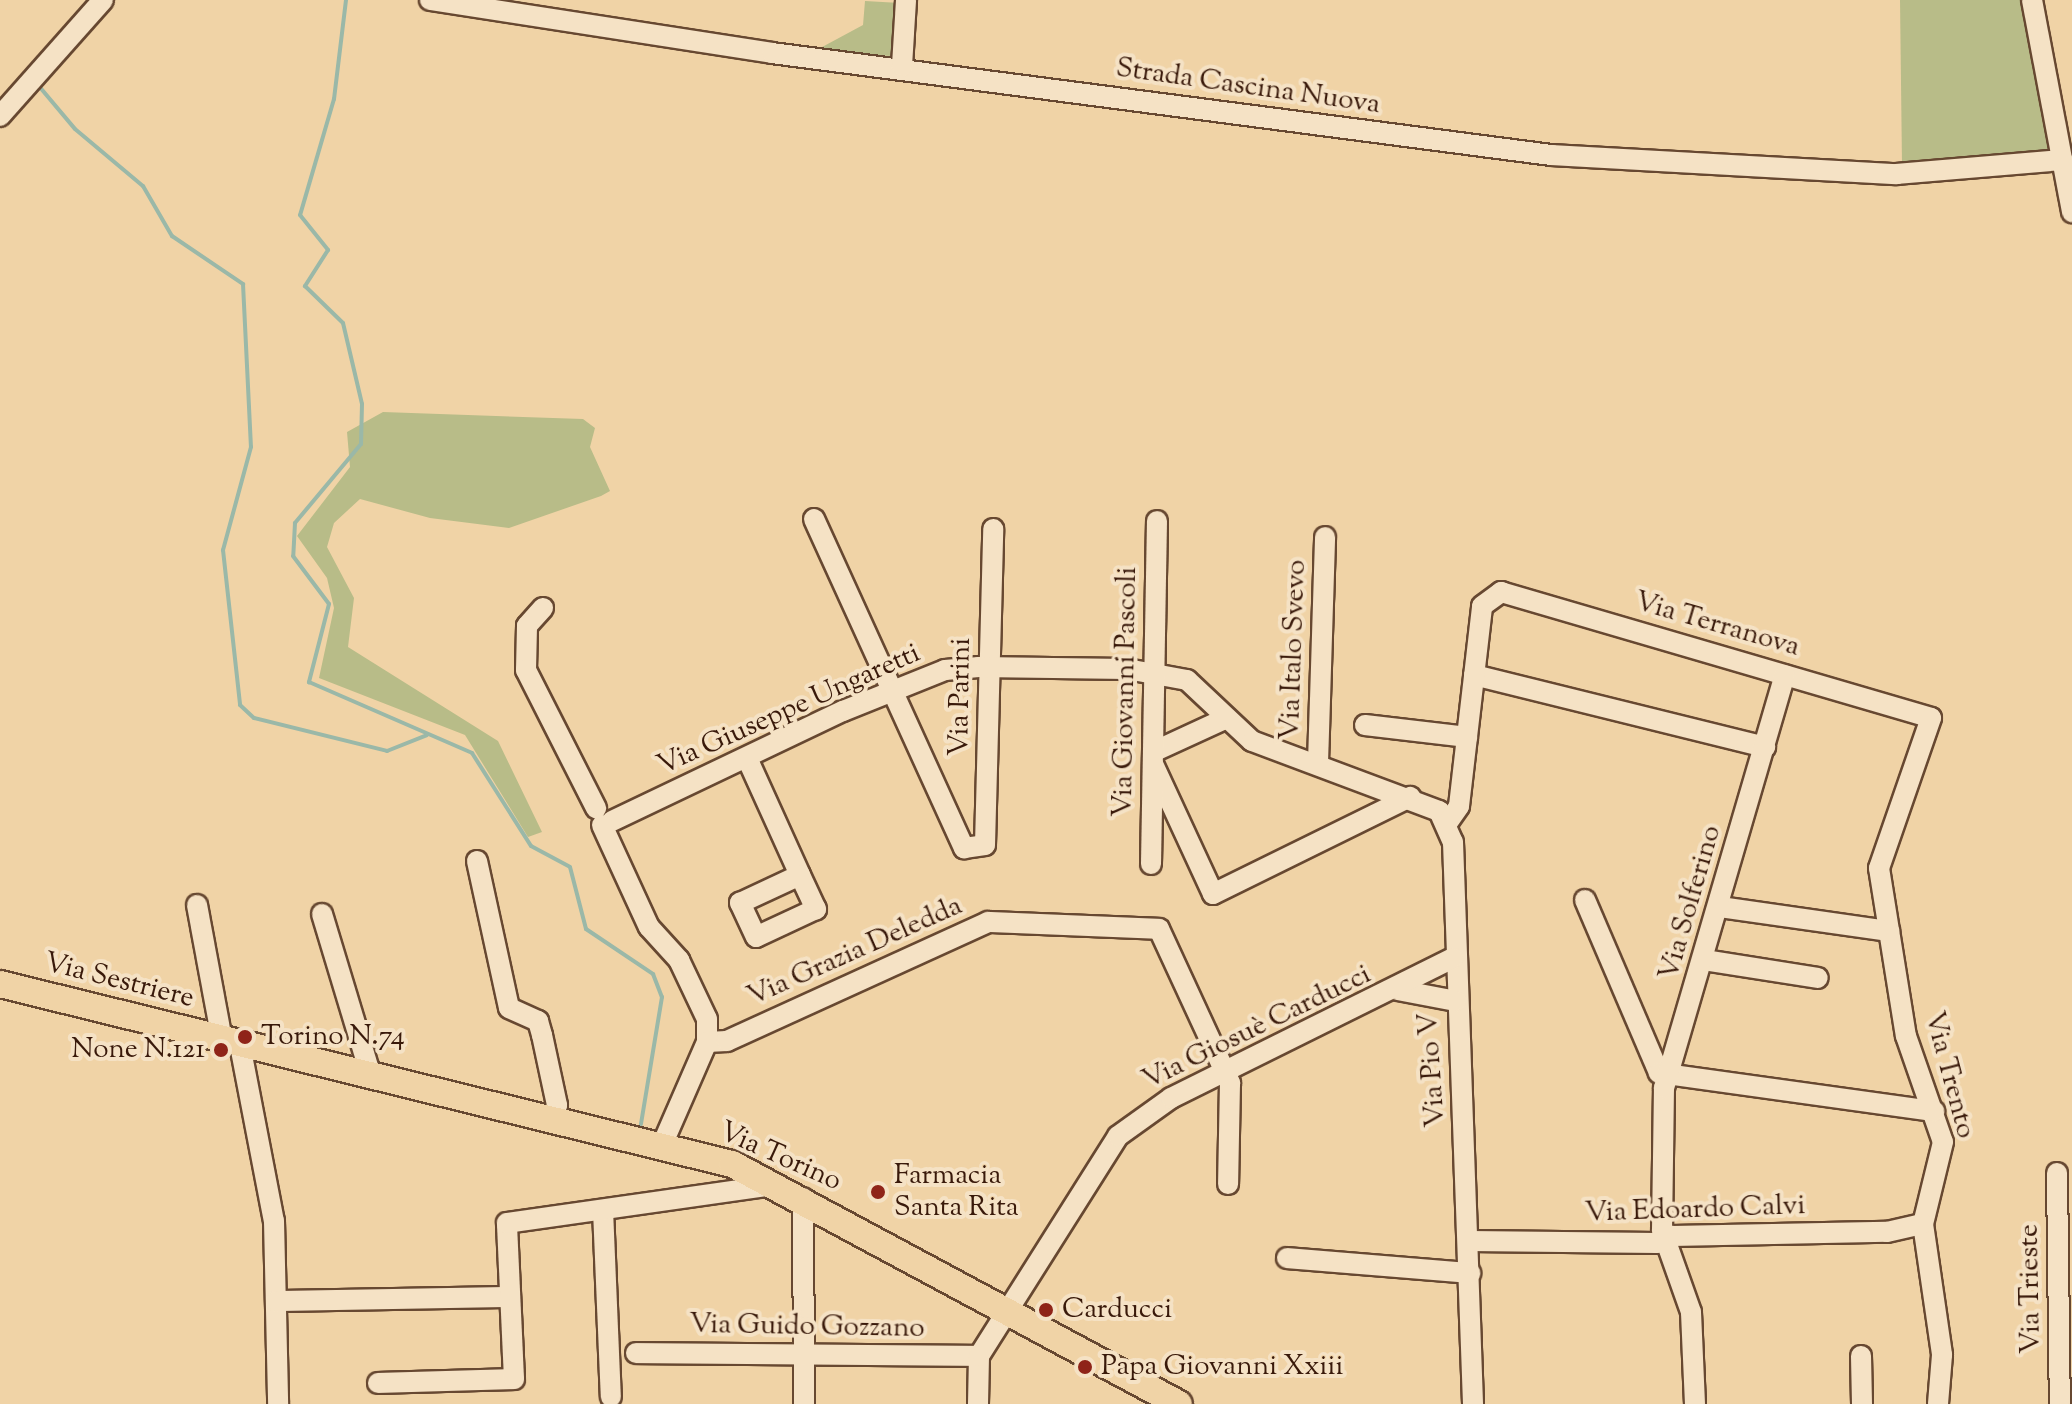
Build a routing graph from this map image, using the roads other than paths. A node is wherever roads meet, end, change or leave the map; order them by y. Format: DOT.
graph roads {
  1 [pos="103,0"];
  2 [pos="430,0"];
  3 [pos="906,0"];
  4 [pos="2032,0"];
  5 [pos="902,66"];
  6 [pos="0,116"];
  7 [pos="2062,160"];
  8 [pos="2072,212"];
  9 [pos="814,519"];
  10 [pos="1157,521"];
  11 [pos="993,529"];
  12 [pos="1325,537"];
  13 [pos="1489,598"];
  14 [pos="543,608"];
  15 [pos="990,667"];
  16 [pos="1155,672"];
  17 [pos="1474,675"];
  18 [pos="1785,675"];
  19 [pos="892,691"];
  20 [pos="1227,718"];
  21 [pos="1931,718"];
  22 [pos="1365,725"];
  23 [pos="1467,737"];
  24 [pos="1765,747"];
  25 [pos="747,758"];
  26 [pos="1153,758"];
  27 [pos="1318,763"];
  28 [pos="1410,797"];
  29 [pos="606,816"];
  30 [pos="1448,822"];
  31 [pos="477,861"];
  32 [pos="1151,864"];
  33 [pos="800,875"];
  34 [pos="1585,900"];
  35 [pos="197,905"];
  36 [pos="1720,907"];
  37 [pos="322,914"];
  38 [pos="1889,931"];
  39 [pos="1453,958"];
  40 [pos="1704,960"];
  41 [pos="1818,978"];
  42 [pos="0,984"];
  43 [pos="1394,991"];
  44 [pos="1456,1001"];
  45 [pos="707,1042"];
  46 [pos="231,1043"];
  47 [pos="1226,1070"];
  48 [pos="1667,1074"];
  49 [pos="371,1076"];
  50 [pos="1934,1111"];
  51 [pos="553,1120"];
  52 [pos="662,1145"];
  53 [pos="2057,1173"];
  54 [pos="1228,1184"];
  55 [pos="775,1185"];
  56 [pos="803,1198"];
  57 [pos="603,1210"];
  58 [pos="1923,1224"];
  59 [pos="1666,1239"];
  60 [pos="1469,1241"];
  61 [pos="1287,1258"];
  62 [pos="1470,1273"];
  63 [pos="510,1297"];
  64 [pos="276,1301"];
  65 [pos="1008,1310"];
  66 [pos="636,1353"];
  67 [pos="803,1354"];
  68 [pos="979,1356"];
  69 [pos="1861,1356"];
  70 [pos="378,1383"];
  71 [pos="611,1397"];
  72 [pos="1169,1402"];
  73 [pos="278,1404"];
  74 [pos="804,1404"];
  75 [pos="978,1404"];
  76 [pos="1473,1404"];
  77 [pos="1695,1404"];
  78 [pos="1862,1404"];
  79 [pos="1938,1404"];
  80 [pos="2060,1404"];
  1 -- 6 [label="street"];
  2 -- 5 [label="street, Strada Cascina Nuova"];
  3 -- 5 [label="street"];
  4 -- 7 [label="street"];
  5 -- 7 [label="street, Strada Cascina Nuova"];
  7 -- 8 [label="street"];
  9 -- 19 [label="street"];
  10 -- 16 [label="street, Via Giovanni Pascoli"];
  11 -- 15 [label="street, Via Parini"];
  12 -- 27 [label="street, Via Italo Svevo"];
  13 -- 17 [label="street, Via Pio V"];
  13 -- 18 [label="street, Via Terranova"];
  14 -- 29 [label="street"];
  15 -- 16 [label="street, Via Giuseppe Ungaretti"];
  15 -- 19 [label="street, Via Giuseppe Ungaretti"];
  15 -- 19 [label="street, Via Parini"];
  16 -- 20 [label="street, Via Giuseppe Ungaretti"];
  16 -- 26 [label="street, Via Giovanni Pascoli"];
  17 -- 23 [label="street, Via Pio V"];
  17 -- 24 [label="street"];
  18 -- 21 [label="street, Via Terranova"];
  18 -- 24 [label="street, Via Solferino"];
  19 -- 25 [label="street, Via Giuseppe Ungaretti"];
  20 -- 26 [label="street"];
  20 -- 27 [label="street, Via Giuseppe Ungaretti"];
  21 -- 38 [label="street, Via Trento"];
  22 -- 23 [label="street"];
  23 -- 30 [label="street, Via Pio V"];
  24 -- 36 [label="street, Via Solferino"];
  25 -- 29 [label="street, Via Giuseppe Ungaretti"];
  25 -- 33 [label="street"];
  26 -- 28 [label="street"];
  26 -- 32 [label="street, Via Giovanni Pascoli"];
  27 -- 28 [label="street, Via Giuseppe Ungaretti"];
  28 -- 30 [label="street, Via Giuseppe Ungaretti"];
  29 -- 45 [label="street"];
  30 -- 39 [label="street, Via Pio V"];
  31 -- 51 [label="street"];
  34 -- 48 [label="street, Via Solferino"];
  35 -- 46 [label="street"];
  36 -- 38 [label="street"];
  36 -- 40 [label="street, Via Solferino"];
  37 -- 49 [label="street"];
  38 -- 50 [label="street, Via Trento"];
  39 -- 43 [label="street, Via Giosuè Carducci"];
  39 -- 44 [label="street, Via Pio V"];
  40 -- 41 [label="street"];
  40 -- 48 [label="street, Via Solferino"];
  42 -- 46 [label="main road, Via Sestriere"];
  43 -- 44 [label="street, Via Giosuè Carducci"];
  43 -- 47 [label="street, Via Giosuè Carducci"];
  44 -- 60 [label="street, Via Pio V"];
  45 -- 47 [label="street, Via Grazia Deledda"];
  45 -- 52 [label="street"];
  46 -- 49 [label="main road, Via Torino"];
  46 -- 64 [label="street"];
  47 -- 54 [label="street, Via Grazia Deledda"];
  47 -- 65 [label="street, Via Giosuè Carducci"];
  48 -- 50 [label="street"];
  48 -- 59 [label="street, Via Solferino"];
  49 -- 51 [label="main road, Via Torino"];
  50 -- 58 [label="street, Via Trento"];
  51 -- 52 [label="main road, Via Torino"];
  52 -- 55 [label="main road, Via Torino"];
  53 -- 80 [label="street, Via Trieste"];
  55 -- 56 [label="main road, Via Torino"];
  55 -- 57 [label="street"];
  56 -- 65 [label="main road, Via Torino"];
  56 -- 67 [label="street"];
  57 -- 63 [label="street"];
  57 -- 71 [label="street"];
  58 -- 59 [label="street, Via Edoardo Calvi"];
  58 -- 79 [label="street, Via Trento"];
  59 -- 60 [label="street, Via Edoardo Calvi"];
  59 -- 77 [label="street, Via Solferino"];
  60 -- 62 [label="street, Via Pio V"];
  61 -- 62 [label="street"];
  62 -- 76 [label="street, Via Pio V"];
  63 -- 64 [label="street"];
  63 -- 70 [label="street"];
  64 -- 73 [label="street"];
  65 -- 68 [label="street, Via Giosuè Carducci"];
  65 -- 72 [label="main road, Via Torino"];
  66 -- 67 [label="street, Via Guido Gozzano"];
  67 -- 68 [label="street, Via Guido Gozzano"];
  67 -- 74 [label="street"];
  68 -- 75 [label="street"];
  69 -- 78 [label="street"];
}
